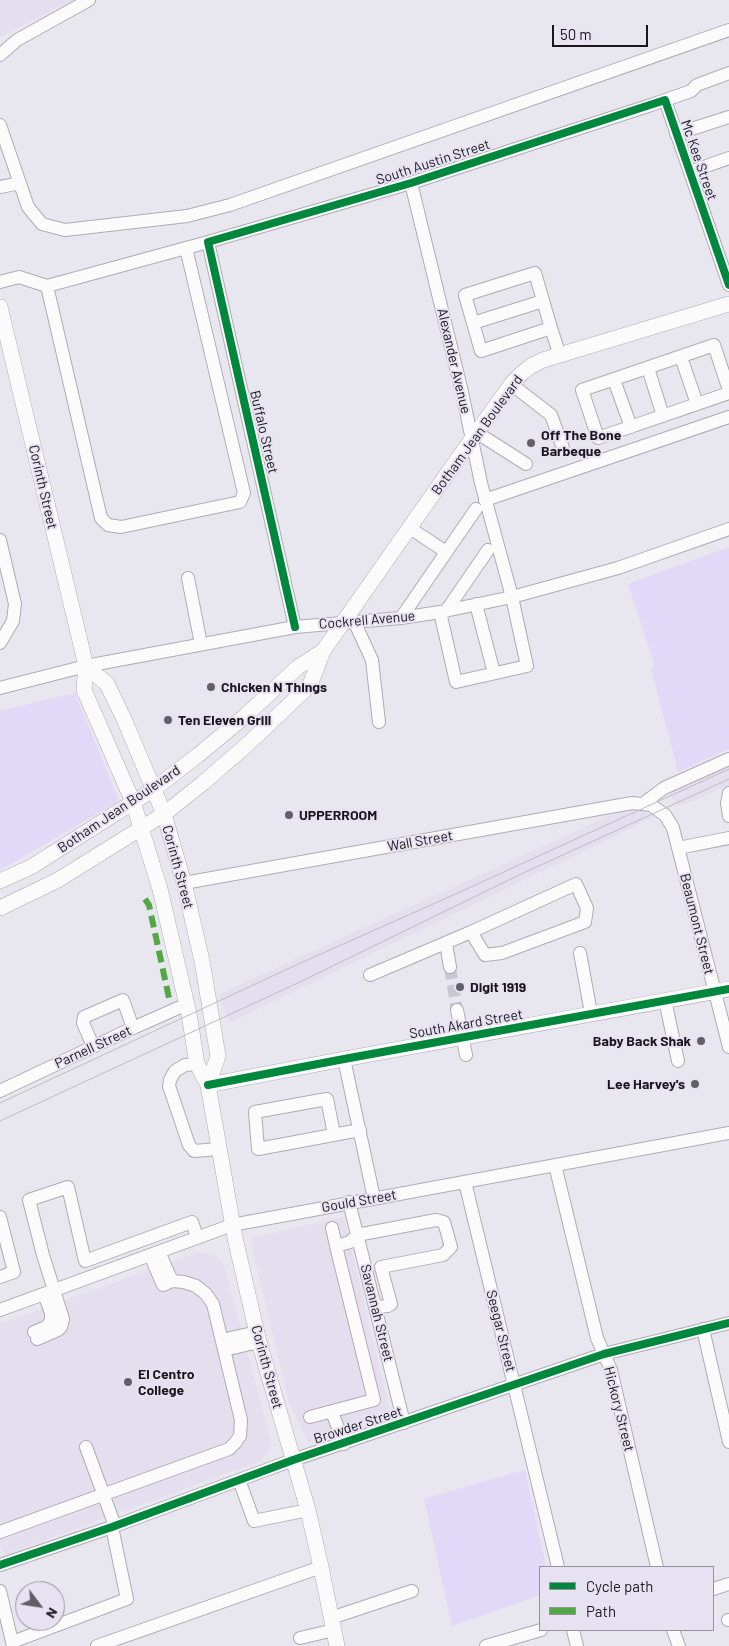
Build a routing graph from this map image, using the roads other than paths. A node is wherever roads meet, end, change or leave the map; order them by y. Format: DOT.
graph roads {
  1 [pos="89,0"];
  2 [pos="729,30"];
  3 [pos="0,55"];
  4 [pos="729,74"];
  5 [pos="665,100"];
  6 [pos="729,117"];
  7 [pos="0,125"];
  8 [pos="676,134"];
  9 [pos="729,158"];
  10 [pos="690,172"];
  11 [pos="20,182"];
  12 [pos="411,183"];
  13 [pos="0,187"];
  14 [pos="208,242"];
  15 [pos="186,248"];
  16 [pos="0,282"];
  17 [pos="729,285"];
  18 [pos="47,286"];
  19 [pos="543,301"];
  20 [pos="729,304"];
  21 [pos="0,307"];
  22 [pos="473,323"];
  23 [pos="551,328"];
  24 [pos="560,356"];
  25 [pos="681,357"];
  26 [pos="648,368"];
  27 [pos="726,372"];
  28 [pos="614,380"];
  29 [pos="511,384"];
  30 [pos="729,391"];
  31 [pos="697,404"];
  32 [pos="663,416"];
  33 [pos="729,417"];
  34 [pos="631,427"];
  35 [pos="474,436"];
  36 [pos="563,448"];
  37 [pos="526,464"];
  38 [pos="481,505"];
  39 [pos="410,528"];
  40 [pos="729,529"];
  41 [pos="0,540"];
  42 [pos="488,550"];
  43 [pos="446,552"];
  44 [pos="188,578"];
  45 [pos="512,597"];
  46 [pos="476,604"];
  47 [pos="443,611"];
  48 [pos="401,618"];
  49 [pos="349,622"];
  50 [pos="295,627"];
  51 [pos="0,643"];
  52 [pos="201,644"];
  53 [pos="323,651"];
  54 [pos="86,666"];
  55 [pos="494,673"];
  56 [pos="0,688"];
  57 [pos="379,722"];
  58 [pos="729,759"];
  59 [pos="154,789"];
  60 [pos="729,793"];
  61 [pos="133,802"];
  62 [pos="651,805"];
  63 [pos="164,814"];
  64 [pos="729,816"];
  65 [pos="142,828"];
  66 [pos="729,838"];
  67 [pos="678,848"];
  68 [pos="0,881"];
  69 [pos="184,883"];
  70 [pos="0,908"];
  71 [pos="471,932"];
  72 [pos="446,943"];
  73 [pos="580,953"];
  74 [pos="450,967"];
  75 [pos="370,975"];
  76 [pos="722,990"];
  77 [pos="665,1000"];
  78 [pos="187,1004"];
  79 [pos="457,1010"];
  80 [pos="591,1013"];
  81 [pos="133,1028"];
  82 [pos="462,1037"];
  83 [pos="93,1046"];
  84 [pos="729,1047"];
  85 [pos="466,1054"];
  86 [pos="344,1059"];
  87 [pos="678,1061"];
  88 [pos="197,1064"];
  89 [pos="208,1085"];
  90 [pos="0,1091"];
  91 [pos="360,1130"];
  92 [pos="729,1133"];
  93 [pos="334,1134"];
  94 [pos="219,1149"];
  95 [pos="555,1165"];
  96 [pos="465,1182"];
  97 [pos="374,1198"];
  98 [pos="349,1202"];
  99 [pos="0,1217"];
  100 [pos="232,1225"];
  101 [pos="332,1228"];
  102 [pos="357,1236"];
  103 [pos="197,1237"];
  104 [pos="336,1246"];
  105 [pos="154,1253"];
  106 [pos="0,1277"];
  107 [pos="49,1292"];
  108 [pos="375,1307"];
  109 [pos="0,1310"];
  110 [pos="729,1322"];
  111 [pos="703,1329"];
  112 [pos="35,1335"];
  113 [pos="258,1337"];
  114 [pos="223,1345"];
  115 [pos="604,1354"];
  116 [pos="514,1384"];
  117 [pos="332,1412"];
  118 [pos="310,1417"];
  119 [pos="404,1424"];
  120 [pos="729,1442"];
  121 [pos="344,1444"];
  122 [pos="86,1447"];
  123 [pos="294,1460"];
  124 [pos="239,1480"];
  125 [pos="104,1495"];
  126 [pos="308,1510"];
  127 [pos="114,1526"];
  128 [pos="0,1532"];
  129 [pos="0,1566"];
  130 [pos="558,1566"];
  131 [pos="657,1566"];
  132 [pos="321,1567"];
  133 [pos="729,1584"];
  134 [pos="714,1589"];
  135 [pos="0,1591"];
  136 [pos="412,1591"];
  137 [pos="332,1624"];
  138 [pos="539,1631"];
  139 [pos="573,1631"];
  140 [pos="673,1631"];
  141 [pos="300,1638"];
  142 [pos="12,1644"];
  143 [pos="97,1646"];
  144 [pos="337,1646"];
  145 [pos="486,1646"];
  146 [pos="577,1646"];
  147 [pos="679,1646"];
  1 -- 3 [label="street"];
  2 -- 11 [label="street"];
  4 -- 5 [label="street, South Austin Street"];
  5 -- 8 [label="street, Mc Kee Street"];
  5 -- 12 [label="street, South Austin Street"];
  6 -- 8 [label="street"];
  7 -- 11 [label="street"];
  8 -- 10 [label="street, Mc Kee Street"];
  9 -- 10 [label="street"];
  10 -- 17 [label="street, Mc Kee Street"];
  11 -- 13 [label="street"];
  12 -- 14 [label="street, South Austin Street"];
  12 -- 35 [label="street, Alexander Avenue"];
  14 -- 15 [label="street, South Austin Street"];
  14 -- 50 [label="street, Buffalo Street"];
  15 -- 18 [label="street, South Austin Street"];
  15 -- 18 [label="street"];
  16 -- 18 [label="street"];
  19 -- 22 [label="street"];
  19 -- 22 [label="street"];
  19 -- 23 [label="street"];
  20 -- 24 [label="main road, Botham Jean Boulevard"];
  21 -- 54 [label="main road, Corinth Street"];
  22 -- 23 [label="street"];
  23 -- 24 [label="street"];
  24 -- 29 [label="main road, Botham Jean Boulevard"];
  25 -- 26 [label="street"];
  25 -- 27 [label="street"];
  25 -- 31 [label="street"];
  26 -- 28 [label="street"];
  26 -- 32 [label="street"];
  27 -- 30 [label="street"];
  28 -- 34 [label="street"];
  28 -- 34 [label="street"];
  29 -- 35 [label="main road, Botham Jean Boulevard"];
  29 -- 36 [label="street"];
  30 -- 31 [label="street"];
  31 -- 32 [label="street"];
  32 -- 34 [label="street"];
  33 -- 38 [label="street"];
  35 -- 37 [label="street"];
  35 -- 38 [label="street, Alexander Avenue"];
  35 -- 39 [label="main road, Botham Jean Boulevard"];
  38 -- 43 [label="street"];
  38 -- 45 [label="street, Alexander Avenue"];
  39 -- 43 [label="street"];
  39 -- 49 [label="main road, Botham Jean Boulevard"];
  40 -- 45 [label="street, Cockrell Avenue"];
  41 -- 51 [label="street"];
  42 -- 47 [label="street"];
  43 -- 48 [label="street"];
  44 -- 52 [label="street"];
  45 -- 46 [label="street, Cockrell Avenue"];
  45 -- 55 [label="street, Alexander Avenue"];
  46 -- 47 [label="street, Cockrell Avenue"];
  46 -- 55 [label="street"];
  47 -- 48 [label="street, Cockrell Avenue"];
  47 -- 55 [label="street"];
  48 -- 49 [label="street, Cockrell Avenue"];
  49 -- 50 [label="street, Cockrell Avenue"];
  49 -- 53 [label="main road, Botham Jean Boulevard"];
  49 -- 57 [label="street"];
  50 -- 52 [label="street, Cockrell Avenue"];
  52 -- 54 [label="street, Cockrell Avenue"];
  53 -- 59 [label="main road, Botham Jean Boulevard"];
  53 -- 63 [label="main road, Botham Jean Boulevard"];
  54 -- 56 [label="street, Cockrell Avenue"];
  54 -- 59 [label="main road, Corinth Street"];
  54 -- 61 [label="main road, Corinth Street"];
  58 -- 62 [label="street"];
  59 -- 61 [label="main road, Botham Jean Boulevard"];
  59 -- 63 [label="main road, Corinth Street"];
  60 -- 64 [label="street"];
  61 -- 65 [label="main road, Corinth Street"];
  61 -- 68 [label="main road, Botham Jean Boulevard"];
  62 -- 67 [label="street, Beaumont Street"];
  62 -- 69 [label="street, Wall Street"];
  63 -- 65 [label="main road, Botham Jean Boulevard"];
  63 -- 69 [label="main road, Corinth Street"];
  65 -- 70 [label="main road, Botham Jean Boulevard"];
  65 -- 78 [label="main road, Corinth Street"];
  66 -- 67 [label="street"];
  67 -- 76 [label="street, Beaumont Street"];
  69 -- 89 [label="main road, Corinth Street"];
  71 -- 71 [label="street"];
  71 -- 72 [label="street"];
  72 -- 74 [label="street"];
  72 -- 75 [label="street"];
  73 -- 80 [label="street"];
  76 -- 77 [label="main road, South Akard Street"];
  76 -- 84 [label="street, Beaumont Street"];
  77 -- 80 [label="main road, South Akard Street"];
  77 -- 87 [label="street"];
  78 -- 81 [label="street, Parnell Street"];
  78 -- 88 [label="main road, Corinth Street"];
  79 -- 82 [label="street"];
  80 -- 82 [label="main road, South Akard Street"];
  81 -- 83 [label="street, Parnell Street"];
  81 -- 83 [label="street"];
  82 -- 85 [label="street"];
  82 -- 86 [label="main road, South Akard Street"];
  83 -- 90 [label="street, Parnell Street"];
  86 -- 89 [label="main road, South Akard Street"];
  86 -- 91 [label="street"];
  88 -- 89 [label="main road, Corinth Street"];
  88 -- 94 [label="street"];
  89 -- 94 [label="main road, Corinth Street"];
  91 -- 93 [label="street"];
  91 -- 97 [label="street"];
  92 -- 95 [label="street, Gould Street"];
  93 -- 93 [label="street"];
  94 -- 100 [label="main road, Corinth Street"];
  95 -- 96 [label="street, Gould Street"];
  95 -- 115 [label="street, Hickory Street"];
  96 -- 97 [label="street, Gould Street"];
  96 -- 116 [label="street, Seegar Street"];
  97 -- 98 [label="street, Gould Street"];
  98 -- 100 [label="street, Gould Street"];
  98 -- 102 [label="street, Savannah Street"];
  99 -- 106 [label="street"];
  100 -- 103 [label="street, Gould Street"];
  100 -- 113 [label="main road, Corinth Street"];
  101 -- 104 [label="street"];
  102 -- 104 [label="street"];
  102 -- 108 [label="street, Savannah Street"];
  102 -- 108 [label="street"];
  103 -- 105 [label="street, Gould Street"];
  103 -- 107 [label="street"];
  104 -- 117 [label="street"];
  105 -- 107 [label="street, Gould Street"];
  105 -- 114 [label="street"];
  107 -- 109 [label="street, Gould Street"];
  107 -- 112 [label="street"];
  108 -- 119 [label="street, Savannah Street"];
  110 -- 111 [label="street, Browder Street"];
  111 -- 115 [label="street, Browder Street"];
  111 -- 120 [label="street"];
  113 -- 114 [label="street"];
  113 -- 123 [label="main road, Corinth Street"];
  114 -- 125 [label="street"];
  115 -- 116 [label="street, Browder Street"];
  115 -- 131 [label="street, Hickory Street"];
  116 -- 119 [label="street, Browder Street"];
  116 -- 130 [label="street, Seegar Street"];
  117 -- 118 [label="street"];
  117 -- 121 [label="street"];
  119 -- 121 [label="street, Browder Street"];
  121 -- 123 [label="street, Browder Street"];
  122 -- 125 [label="street"];
  123 -- 124 [label="street, Browder Street"];
  123 -- 126 [label="main road, Corinth Street"];
  124 -- 126 [label="street"];
  124 -- 127 [label="street, Browder Street"];
  125 -- 127 [label="street"];
  125 -- 128 [label="street"];
  126 -- 132 [label="main road, Corinth Street"];
  127 -- 129 [label="street, Browder Street"];
  127 -- 142 [label="street"];
  132 -- 137 [label="main road, Corinth Street"];
  132 -- 143 [label="street"];
  133 -- 134 [label="street"];
  135 -- 142 [label="street"];
  136 -- 137 [label="street"];
  137 -- 141 [label="street"];
  137 -- 144 [label="main road, Corinth Street"];
  138 -- 145 [label="street"];
  139 -- 146 [label="street"];
  140 -- 147 [label="street"];
}
